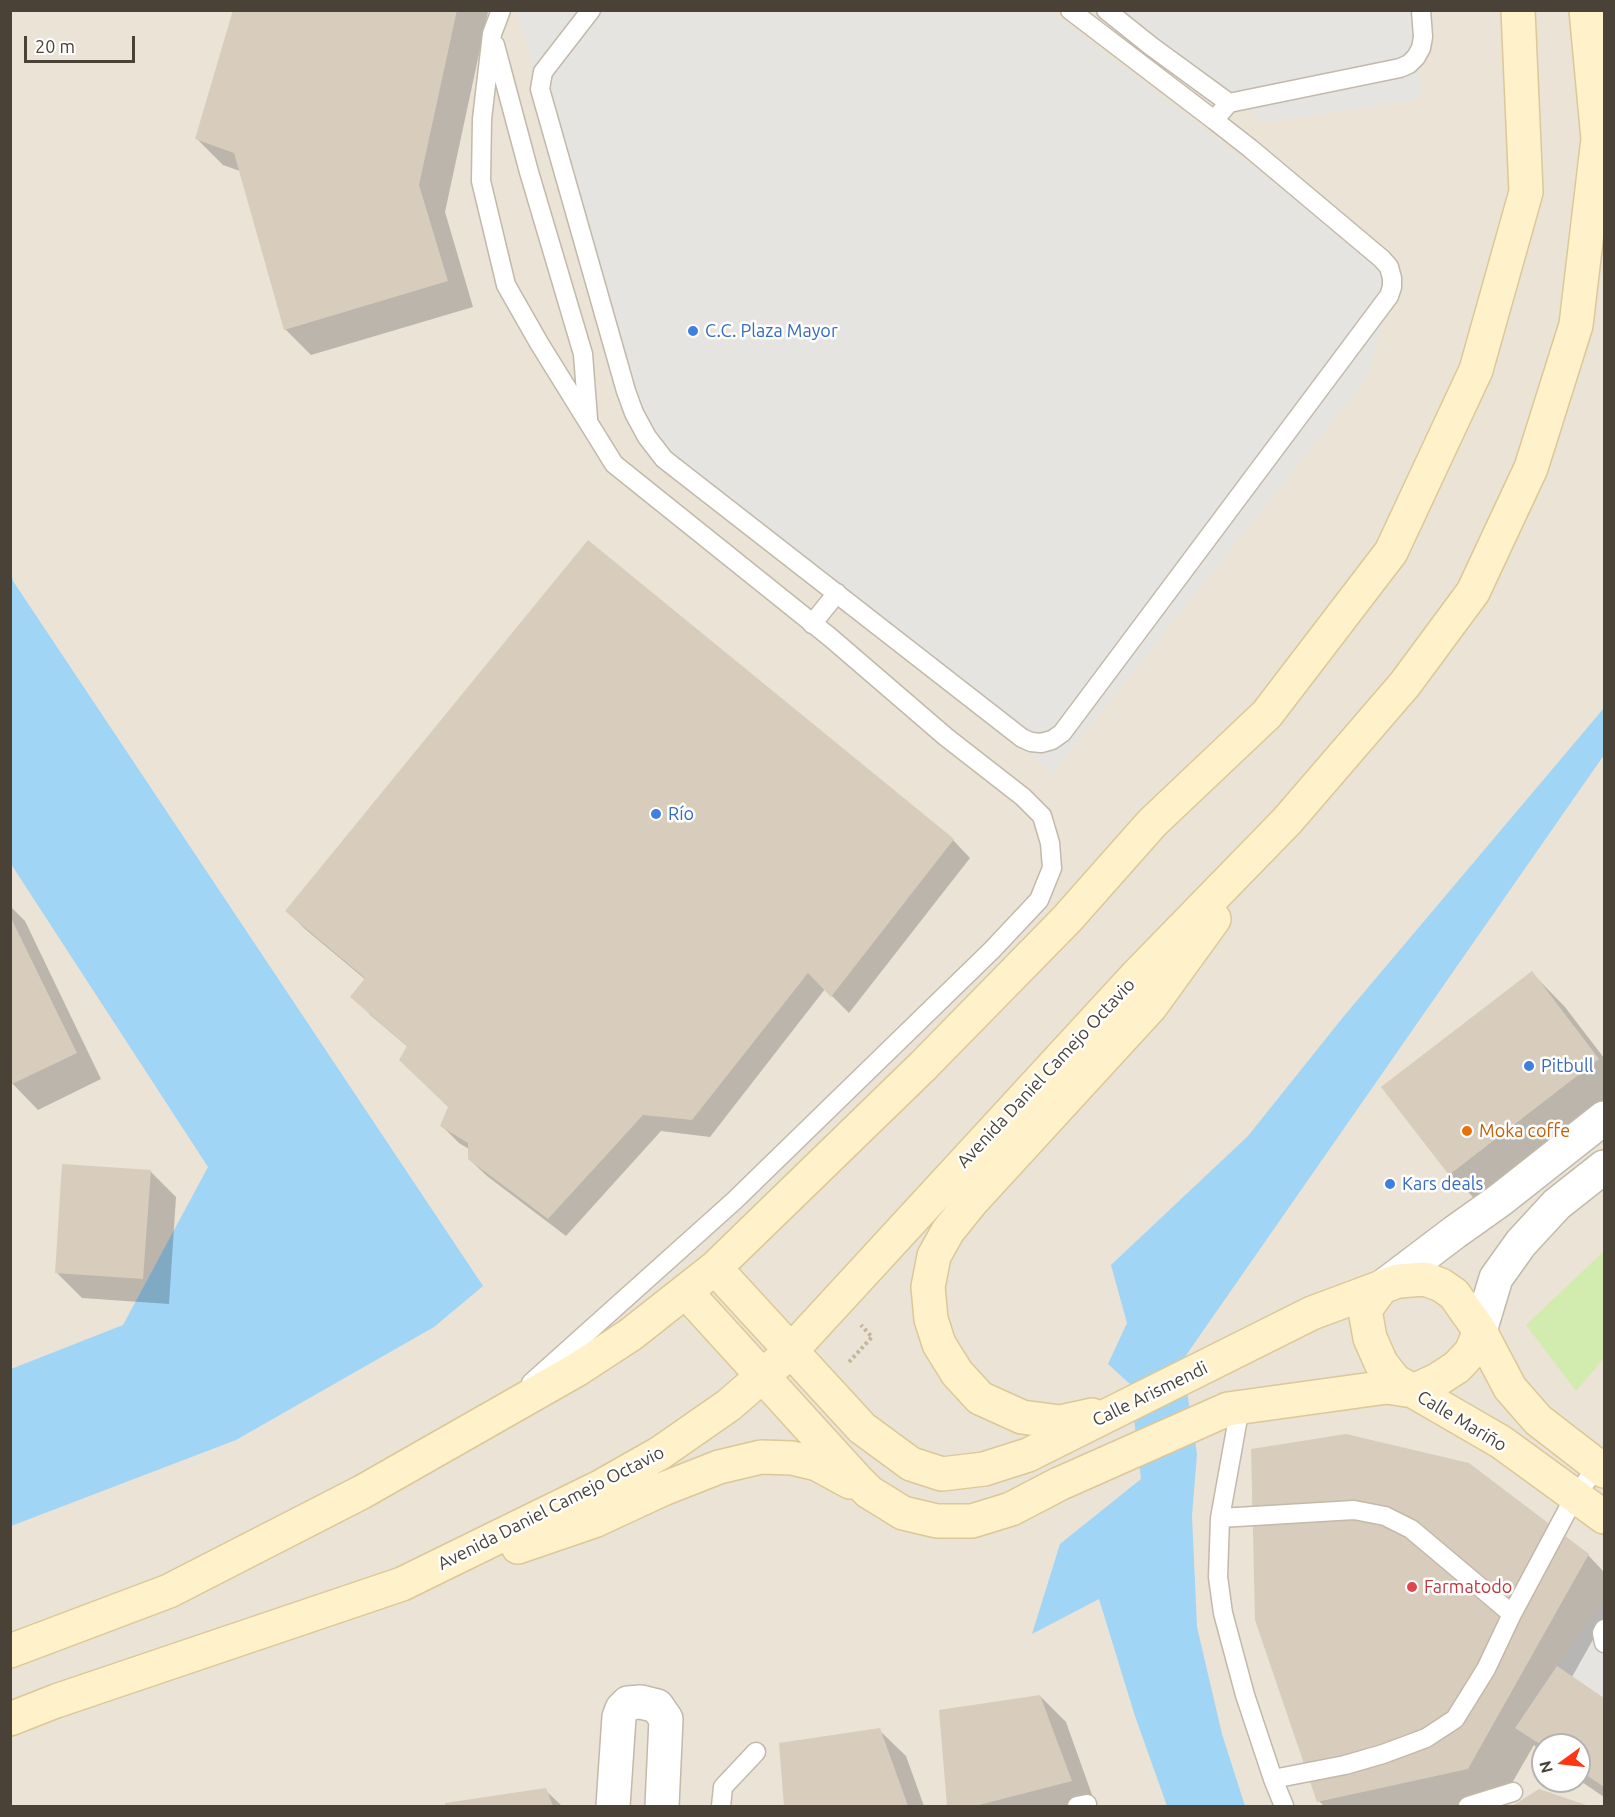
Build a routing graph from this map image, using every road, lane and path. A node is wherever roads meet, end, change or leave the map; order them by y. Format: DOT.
graph roads {
  1 [pos="501,10"];
  2 [pos="591,10"];
  3 [pos="1070,10"];
  4 [pos="1106,10"];
  5 [pos="1421,10"];
  6 [pos="1518,10"];
  7 [pos="1586,10"];
  8 [pos="492,34"];
  9 [pos="1229,103"];
  10 [pos="1214,120"];
  11 [pos="589,424"];
  12 [pos="837,593"];
  13 [pos="812,624"];
  14 [pos="1242,868"];
  15 [pos="1605,1118"];
  16 [pos="1605,1167"];
  17 [pos="715,1268"];
  18 [pos="1381,1288"];
  19 [pos="686,1292"];
  20 [pos="840,1299"];
  21 [pos="1480,1331"];
  22 [pos="790,1352"];
  23 [pos="764,1377"];
  24 [pos="824,1388"];
  25 [pos="1413,1390"];
  26 [pos="1234,1408"];
  27 [pos="1114,1411"];
  28 [pos="487,1421"];
  29 [pos="1601,1469"];
  30 [pos="869,1492"];
  31 [pos="1575,1496"];
  32 [pos="1605,1517"];
  33 [pos="1220,1518"];
  34 [pos="402,1584"];
  35 [pos="1512,1614"];
  36 [pos="1605,1629"];
  37 [pos="1605,1643"];
  38 [pos="10,1651"];
  39 [pos="10,1719"];
  40 [pos="756,1752"];
  41 [pos="1273,1779"];
  42 [pos="1513,1792"];
  43 [pos="613,1806"];
  44 [pos="662,1806"];
  45 [pos="722,1806"];
  46 [pos="1284,1806"];
  47 [pos="1468,1806"];
  1 -- 8 [label="lane"];
  2 -- 12 [label="lane"];
  3 -- 10 [label="lane"];
  4 -- 9 [label="lane"];
  5 -- 9 [label="lane"];
  6 -- 17 [label="street"];
  7 -- 14 [label="street, Avenida Daniel Camejo Octavio"];
  8 -- 11 [label="lane"];
  8 -- 11 [label="lane"];
  9 -- 10 [label="lane"];
  10 -- 12 [label="lane"];
  11 -- 13 [label="lane"];
  12 -- 13 [label="lane"];
  13 -- 28 [label="lane"];
  14 -- 20 [label="street, Avenida Daniel Camejo Octavio"];
  14 -- 27 [label="street"];
  15 -- 18 [label="street, Calle Arismendi"];
  16 -- 21 [label="street"];
  17 -- 19 [label="street"];
  17 -- 22 [label="street, Calle Arismendi"];
  18 -- 21 [label="street"];
  18 -- 25 [label="street"];
  18 -- 27 [label="street, Calle Arismendi"];
  19 -- 23 [label="street"];
  19 -- 28 [label="street"];
  20 -- 22 [label="street, Avenida Daniel Camejo Octavio"];
  20 -- 24 [label="path"];
  21 -- 25 [label="street"];
  21 -- 29 [label="street"];
  22 -- 23 [label="street, Avenida Daniel Camejo Octavio"];
  22 -- 24 [label="street, Calle Arismendi"];
  23 -- 30 [label="street"];
  23 -- 34 [label="street, Avenida Daniel Camejo Octavio"];
  24 -- 27 [label="street, Calle Arismendi"];
  25 -- 26 [label="street, Calle Mariño"];
  25 -- 31 [label="street, Calle Mariño"];
  26 -- 30 [label="street, Calle Mariño"];
  26 -- 33 [label="lane"];
  28 -- 38 [label="street"];
  29 -- 31 [label="lane"];
  30 -- 34 [label="street"];
  31 -- 32 [label="street, Calle Mariño"];
  31 -- 35 [label="lane"];
  33 -- 35 [label="lane"];
  33 -- 41 [label="lane"];
  34 -- 39 [label="street, Avenida Daniel Camejo Octavio"];
  35 -- 41 [label="lane"];
  36 -- 37 [label="lane"];
  40 -- 45 [label="lane"];
  41 -- 46 [label="lane"];
  42 -- 47 [label="lane"];
  43 -- 44 [label="street"];
}
